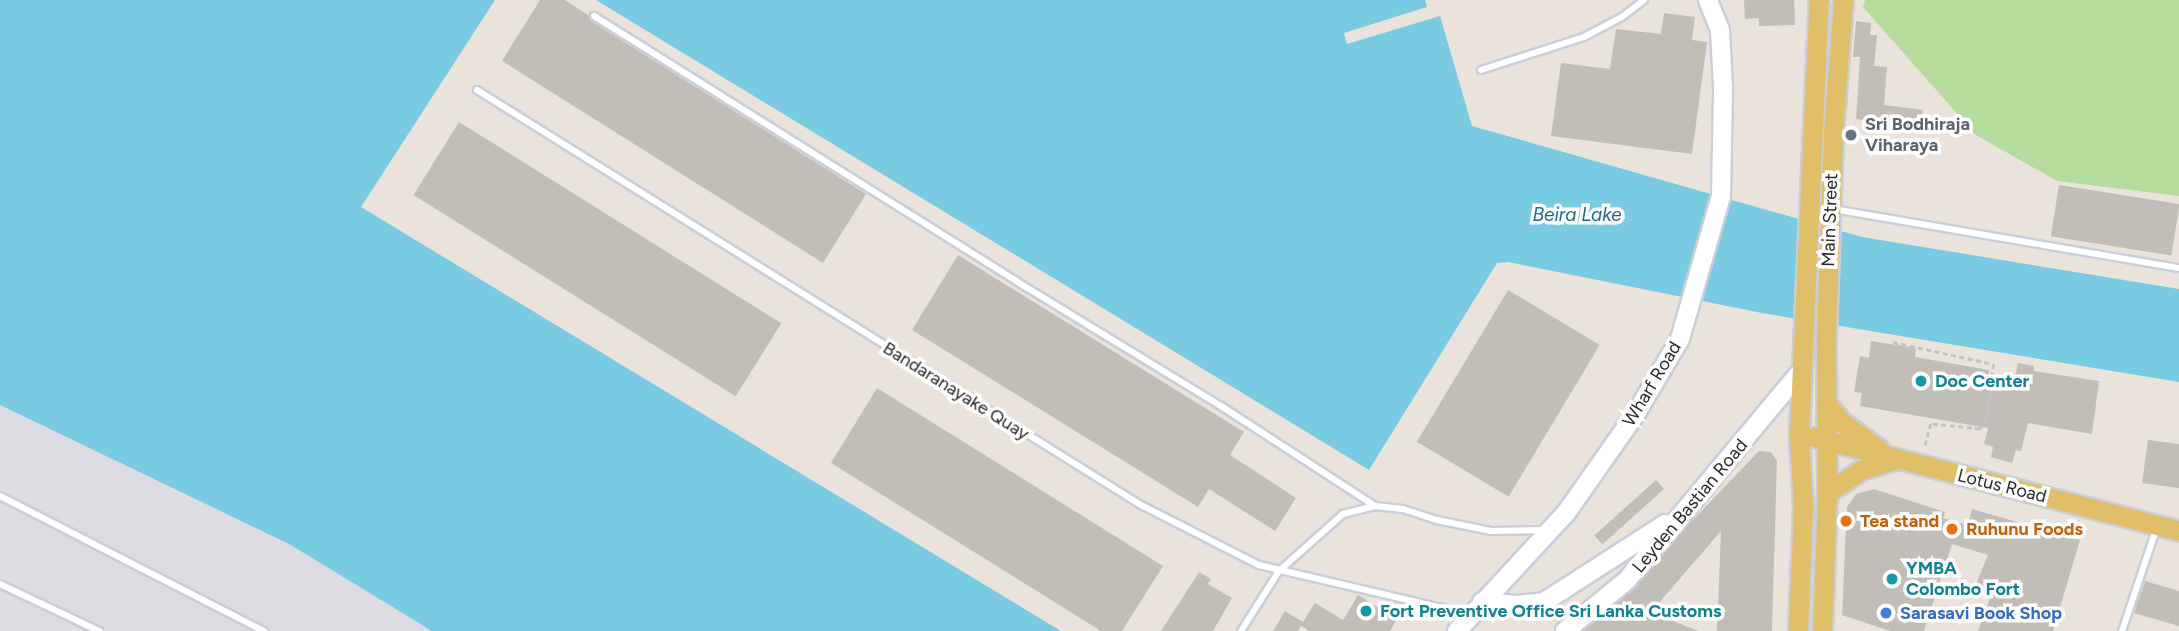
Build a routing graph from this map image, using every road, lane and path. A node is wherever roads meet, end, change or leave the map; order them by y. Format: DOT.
graph roads {
  1 [pos="1644,0"];
  2 [pos="1708,0"];
  3 [pos="1819,0"];
  4 [pos="1843,0"];
  5 [pos="594,16"];
  6 [pos="1481,70"];
  7 [pos="477,90"];
  8 [pos="1831,214"];
  9 [pos="2179,268"];
  10 [pos="1893,342"];
  11 [pos="1802,370"];
  12 [pos="1826,403"];
  13 [pos="1799,434"];
  14 [pos="1825,439"];
  15 [pos="1894,459"];
  16 [pos="1921,466"];
  17 [pos="1827,493"];
  18 [pos="0,496"];
  19 [pos="1375,506"];
  20 [pos="1683,512"];
  21 [pos="2158,525"];
  22 [pos="1550,530"];
  23 [pos="2179,531"];
  24 [pos="1279,571"];
  25 [pos="0,584"];
  26 [pos="1476,608"];
  27 [pos="99,631"];
  28 [pos="264,631"];
  29 [pos="1241,631"];
  30 [pos="1457,631"];
  31 [pos="1565,631"];
  32 [pos="1798,631"];
  33 [pos="1822,631"];
  34 [pos="2122,631"];
  1 -- 6 [label="lane"];
  2 -- 22 [label="main road, Wharf Road"];
  3 -- 11 [label="main road, Main Street"];
  4 -- 8 [label="main road, Main Street"];
  5 -- 19 [label="lane"];
  7 -- 24 [label="lane, Bandaranayake Quay"];
  8 -- 9 [label="lane"];
  8 -- 12 [label="main road, Main Street"];
  10 -- 16 [label="path"];
  11 -- 13 [label="main road, Main Street"];
  11 -- 20 [label="main road, Leyden Bastian Road"];
  12 -- 14 [label="main road, Main Street"];
  12 -- 15 [label="main road"];
  13 -- 14 [label="main road, Lotus Road"];
  13 -- 32 [label="main road, Main Street"];
  14 -- 15 [label="main road, Lotus Road"];
  14 -- 17 [label="main road, Main Street"];
  15 -- 16 [label="main road, Lotus Road"];
  15 -- 17 [label="main road"];
  16 -- 21 [label="main road, Lotus Road"];
  17 -- 33 [label="main road, Main Street"];
  18 -- 28 [label="lane"];
  19 -- 22 [label="lane"];
  19 -- 24 [label="lane"];
  20 -- 26 [label="main road"];
  20 -- 31 [label="main road, Leyden Bastian Road"];
  21 -- 23 [label="main road, Lotus Road"];
  21 -- 34 [label="lane"];
  22 -- 26 [label="main road, Wharf Road"];
  24 -- 26 [label="lane, Bandaranayake Quay"];
  24 -- 29 [label="lane"];
  25 -- 27 [label="lane"];
  26 -- 30 [label="main road, Wharf Road"];
}
